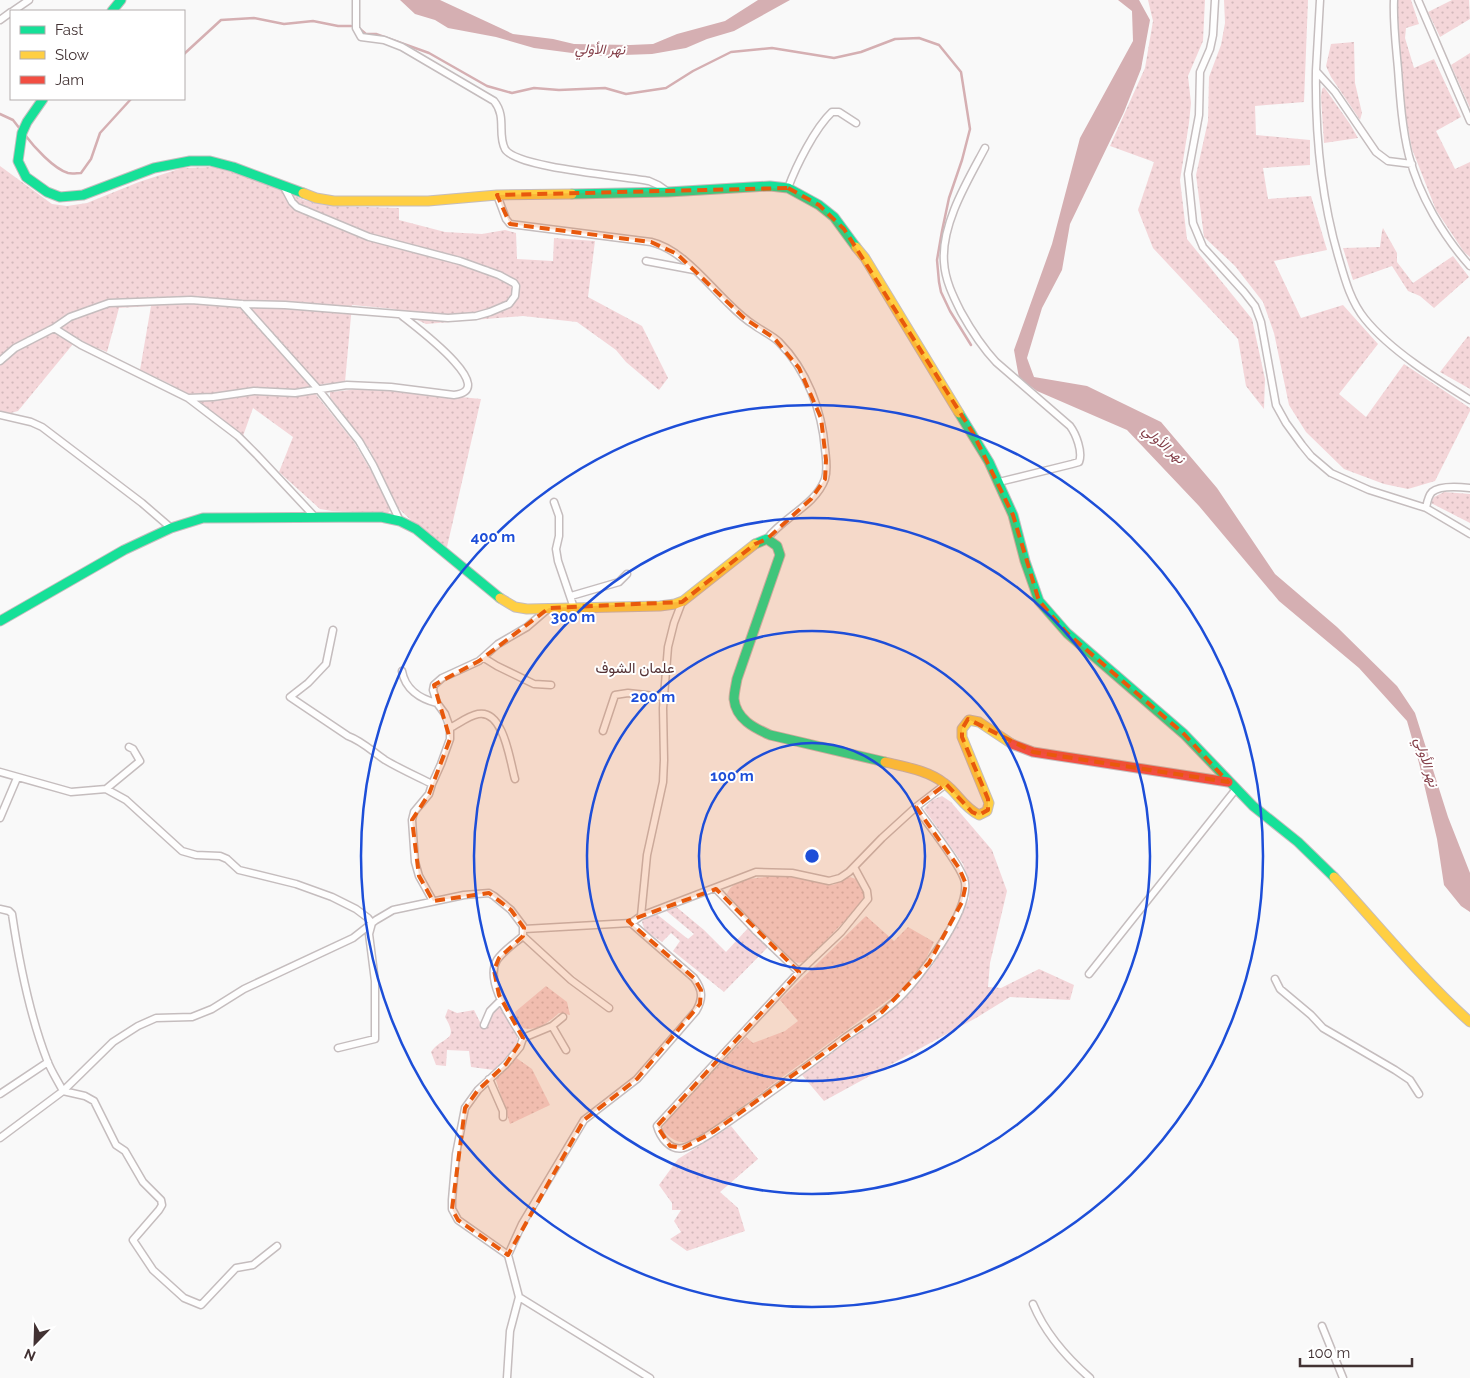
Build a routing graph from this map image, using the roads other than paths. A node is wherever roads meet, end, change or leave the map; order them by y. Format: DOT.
graph roads {
  1 [pos="29,0"];
  2 [pos="121,0"];
  3 [pos="356,0"];
  4 [pos="1215,0"];
  5 [pos="1320,0"];
  6 [pos="1394,0"];
  7 [pos="1418,0"];
  8 [pos="15,10"];
  9 [pos="113,10"];
  10 [pos="1316,70"];
  11 [pos="42,100"];
  12 [pos="1470,121"];
  13 [pos="856,123"];
  14 [pos="985,148"];
  15 [pos="1412,164"];
  16 [pos="284,187"];
  17 [pos="788,188"];
  18 [pos="668,192"];
  19 [pos="497,194"];
  20 [pos="646,261"];
  21 [pos="1470,266"];
  22 [pos="694,270"];
  23 [pos="242,304"];
  24 [pos="400,314"];
  25 [pos="54,328"];
  26 [pos="0,361"];
  27 [pos="318,389"];
  28 [pos="188,398"];
  29 [pos="1470,400"];
  30 [pos="0,415"];
  31 [pos="999,482"];
  32 [pos="1470,488"];
  33 [pos="554,502"];
  34 [pos="1426,508"];
  35 [pos="314,516"];
  36 [pos="400,521"];
  37 [pos="171,528"];
  38 [pos="1470,534"];
  39 [pos="767,539"];
  40 [pos="626,574"];
  41 [pos="571,596"];
  42 [pos="682,602"];
  43 [pos="549,608"];
  44 [pos="574,608"];
  45 [pos="0,621"];
  46 [pos="333,630"];
  47 [pos="484,658"];
  48 [pos="402,671"];
  49 [pos="551,685"];
  50 [pos="664,697"];
  51 [pos="437,703"];
  52 [pos="450,728"];
  53 [pos="602,731"];
  54 [pos="129,747"];
  55 [pos="0,772"];
  56 [pos="17,778"];
  57 [pos="515,779"];
  58 [pos="1228,782"];
  59 [pos="432,784"];
  60 [pos="946,784"];
  61 [pos="106,789"];
  62 [pos="1236,789"];
  63 [pos="916,807"];
  64 [pos="0,818"];
  65 [pos="854,867"];
  66 [pos="716,888"];
  67 [pos="432,901"];
  68 [pos="0,909"];
  69 [pos="642,916"];
  70 [pos="372,923"];
  71 [pos="631,923"];
  72 [pos="523,933"];
  73 [pos="799,972"];
  74 [pos="1089,974"];
  75 [pos="1275,979"];
  76 [pos="501,1000"];
  77 [pos="609,1008"];
  78 [pos="563,1017"];
  79 [pos="1470,1022"];
  80 [pos="484,1025"];
  81 [pos="552,1026"];
  82 [pos="523,1038"];
  83 [pos="338,1048"];
  84 [pos="566,1050"];
  85 [pos="48,1062"];
  86 [pos="489,1080"];
  87 [pos="63,1091"];
  88 [pos="0,1094"];
  89 [pos="1419,1094"];
  90 [pos="503,1117"];
  91 [pos="0,1138"];
  92 [pos="277,1246"];
  93 [pos="508,1255"];
  94 [pos="519,1297"];
  95 [pos="1033,1304"];
  96 [pos="1322,1326"];
  97 [pos="507,1378"];
  98 [pos="650,1378"];
  99 [pos="1090,1378"];
  100 [pos="1343,1378"];
  1 -- 8 [label="street"];
  2 -- 9 [label="main road"];
  3 -- 18 [label="street"];
  4 -- 34 [label="street"];
  5 -- 10 [label="street"];
  6 -- 15 [label="street"];
  7 -- 12 [label="street"];
  10 -- 15 [label="street"];
  10 -- 29 [label="street"];
  11 -- 16 [label="main road"];
  13 -- 17 [label="street"];
  14 -- 31 [label="street"];
  15 -- 21 [label="street"];
  16 -- 19 [label="main road"];
  16 -- 24 [label="street"];
  17 -- 18 [label="main road"];
  17 -- 31 [label="main road"];
  18 -- 19 [label="main road"];
  19 -- 22 [label="street"];
  20 -- 22 [label="street"];
  22 -- 39 [label="street"];
  23 -- 24 [label="street"];
  23 -- 25 [label="street"];
  23 -- 27 [label="street"];
  24 -- 27 [label="street"];
  25 -- 26 [label="street"];
  25 -- 28 [label="street"];
  27 -- 28 [label="street"];
  27 -- 36 [label="street"];
  28 -- 35 [label="street"];
  30 -- 37 [label="street"];
  31 -- 58 [label="main road"];
  32 -- 34 [label="street"];
  33 -- 41 [label="street"];
  34 -- 38 [label="street"];
  35 -- 36 [label="main road"];
  35 -- 37 [label="main road"];
  36 -- 43 [label="main road"];
  37 -- 45 [label="main road"];
  39 -- 42 [label="main road"];
  39 -- 60 [label="main road"];
  40 -- 41 [label="street"];
  41 -- 44 [label="street"];
  42 -- 44 [label="main road"];
  42 -- 50 [label="street"];
  43 -- 44 [label="main road"];
  43 -- 47 [label="street"];
  46 -- 59 [label="street"];
  47 -- 49 [label="street"];
  47 -- 51 [label="street"];
  48 -- 51 [label="street"];
  50 -- 53 [label="street"];
  50 -- 69 [label="street"];
  51 -- 52 [label="street"];
  52 -- 57 [label="street"];
  52 -- 59 [label="street"];
  54 -- 61 [label="street"];
  55 -- 56 [label="street"];
  56 -- 61 [label="street"];
  56 -- 64 [label="street"];
  58 -- 60 [label="main road"];
  58 -- 62 [label="main road"];
  59 -- 67 [label="street"];
  60 -- 63 [label="street"];
  61 -- 70 [label="street"];
  62 -- 74 [label="street"];
  62 -- 79 [label="main road"];
  63 -- 65 [label="street"];
  63 -- 73 [label="street"];
  65 -- 66 [label="street"];
  65 -- 73 [label="street"];
  66 -- 69 [label="street"];
  66 -- 73 [label="street"];
  67 -- 70 [label="street"];
  67 -- 72 [label="street"];
  68 -- 85 [label="street"];
  69 -- 71 [label="street"];
  70 -- 83 [label="street"];
  70 -- 87 [label="street"];
  71 -- 72 [label="street"];
  71 -- 93 [label="street"];
  72 -- 76 [label="street"];
  72 -- 77 [label="street"];
  75 -- 89 [label="street"];
  76 -- 80 [label="street"];
  76 -- 82 [label="street"];
  78 -- 81 [label="street"];
  81 -- 82 [label="street"];
  81 -- 84 [label="street"];
  82 -- 86 [label="street"];
  85 -- 87 [label="street"];
  85 -- 88 [label="street"];
  86 -- 90 [label="street"];
  86 -- 93 [label="street"];
  87 -- 91 [label="street"];
  87 -- 92 [label="street"];
  93 -- 94 [label="street"];
  94 -- 97 [label="street"];
  94 -- 98 [label="street"];
  95 -- 99 [label="street"];
  96 -- 100 [label="street"];
}
